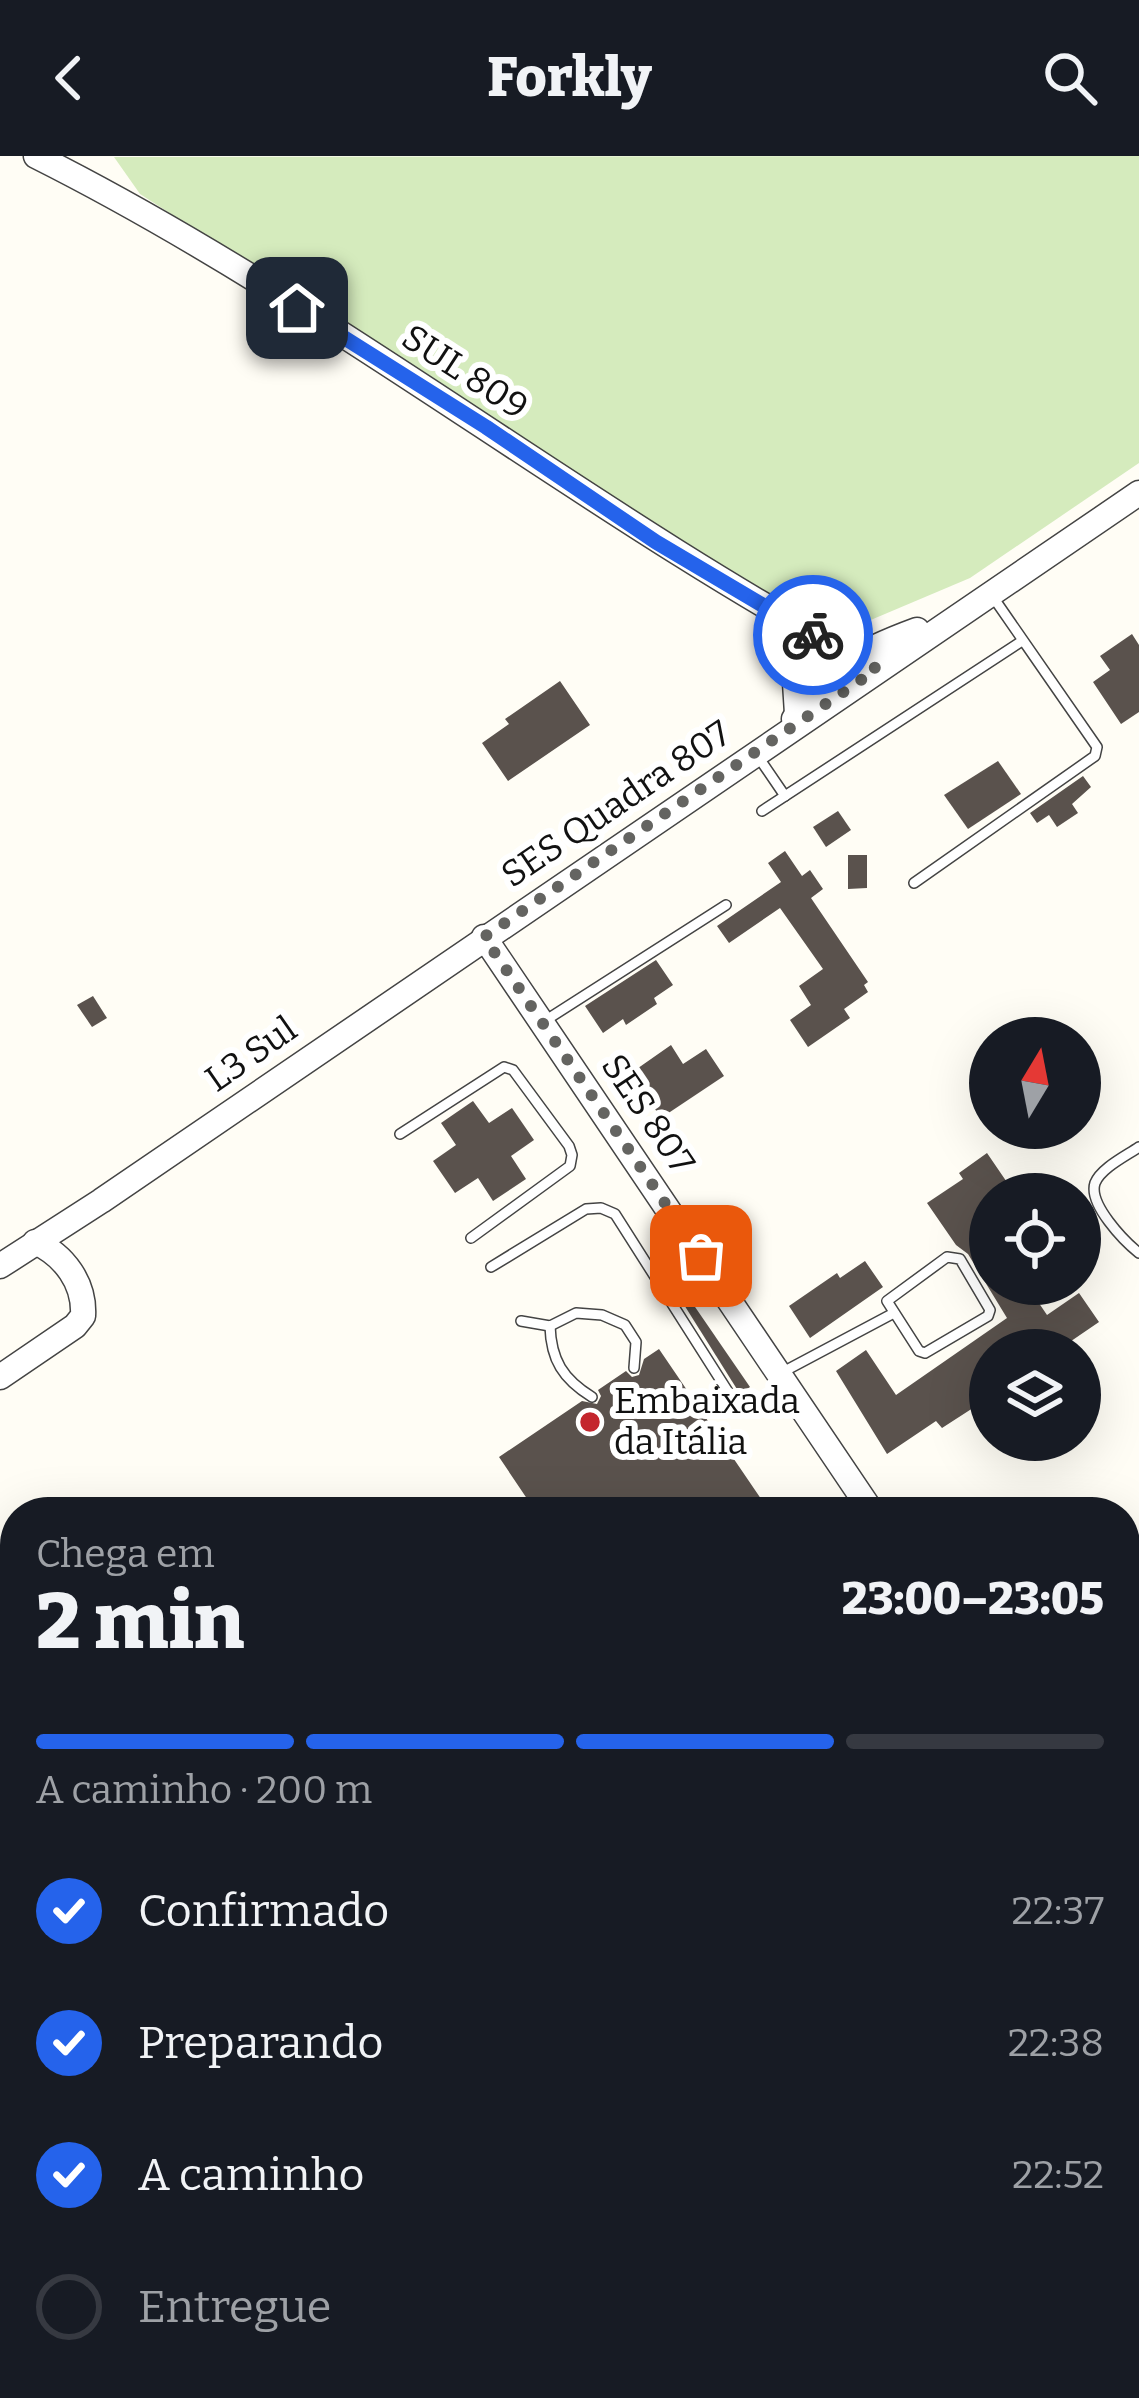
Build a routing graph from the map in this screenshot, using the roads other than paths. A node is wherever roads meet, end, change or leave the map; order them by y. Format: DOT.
graph roads {
  1 [pos="35,156"];
  2 [pos="77,162"];
  3 [pos="1139,493"];
  4 [pos="990,593"];
  5 [pos="954,617"];
  6 [pos="778,620"];
  7 [pos="914,631"];
  8 [pos="810,633"];
  9 [pos="1022,641"];
  10 [pos="854,656"];
  11 [pos="877,669"];
  12 [pos="836,683"];
  13 [pos="792,722"];
  14 [pos="755,753"];
  15 [pos="785,796"];
  16 [pos="762,811"];
  17 [pos="914,883"];
  18 [pos="726,905"];
  19 [pos="484,937"];
  20 [pos="542,1022"];
  21 [pos="400,1134"];
  22 [pos="1139,1147"];
  23 [pos="471,1238"];
  24 [pos="50,1241"];
  25 [pos="1139,1253"];
  26 [pos="0,1266"];
  27 [pos="491,1267"];
  28 [pos="892,1315"];
  29 [pos="521,1322"];
  30 [pos="550,1326"];
  31 [pos="634,1368"];
  32 [pos="781,1373"];
  33 [pos="0,1378"];
  34 [pos="592,1397"];
  35 [pos="732,1398"];
  36 [pos="862,1497"];
  1 -- 2 [label="street, SUL 809"];
  2 -- 6 [label="street, SUL 809"];
  3 -- 4 [label="street, SES Quadra 807"];
  4 -- 5 [label="street, SES Quadra 807"];
  4 -- 9 [label="lane"];
  5 -- 7 [label="street, SES Quadra 807"];
  5 -- 11 [label="street, SES Quadra 807"];
  6 -- 8 [label="street, SUL 809"];
  6 -- 12 [label="street, SUL 809"];
  6 -- 13 [label="street"];
  7 -- 8 [label="street"];
  7 -- 10 [label="street, SES Quadra 807"];
  8 -- 10 [label="street, SUL 809"];
  9 -- 15 [label="lane"];
  9 -- 17 [label="lane"];
  10 -- 11 [label="street, SUL 809"];
  10 -- 12 [label="street, SES Quadra 807"];
  11 -- 12 [label="street, SES Quadra 807"];
  12 -- 13 [label="street, SES Quadra 807"];
  13 -- 14 [label="street, SES Quadra 807"];
  14 -- 15 [label="lane"];
  14 -- 19 [label="street, SES Quadra 807"];
  15 -- 16 [label="lane"];
  18 -- 20 [label="lane"];
  19 -- 20 [label="street, SES 807"];
  19 -- 24 [label="street, L3 Sul"];
  20 -- 32 [label="street, SES 807"];
  21 -- 23 [label="lane"];
  22 -- 25 [label="lane"];
  24 -- 26 [label="street, L3 Sul"];
  24 -- 33 [label="street"];
  27 -- 35 [label="lane"];
  28 -- 28 [label="lane"];
  28 -- 32 [label="lane"];
  29 -- 30 [label="lane"];
  30 -- 31 [label="lane"];
  30 -- 34 [label="lane"];
  32 -- 36 [label="street, SES 807"];
}
